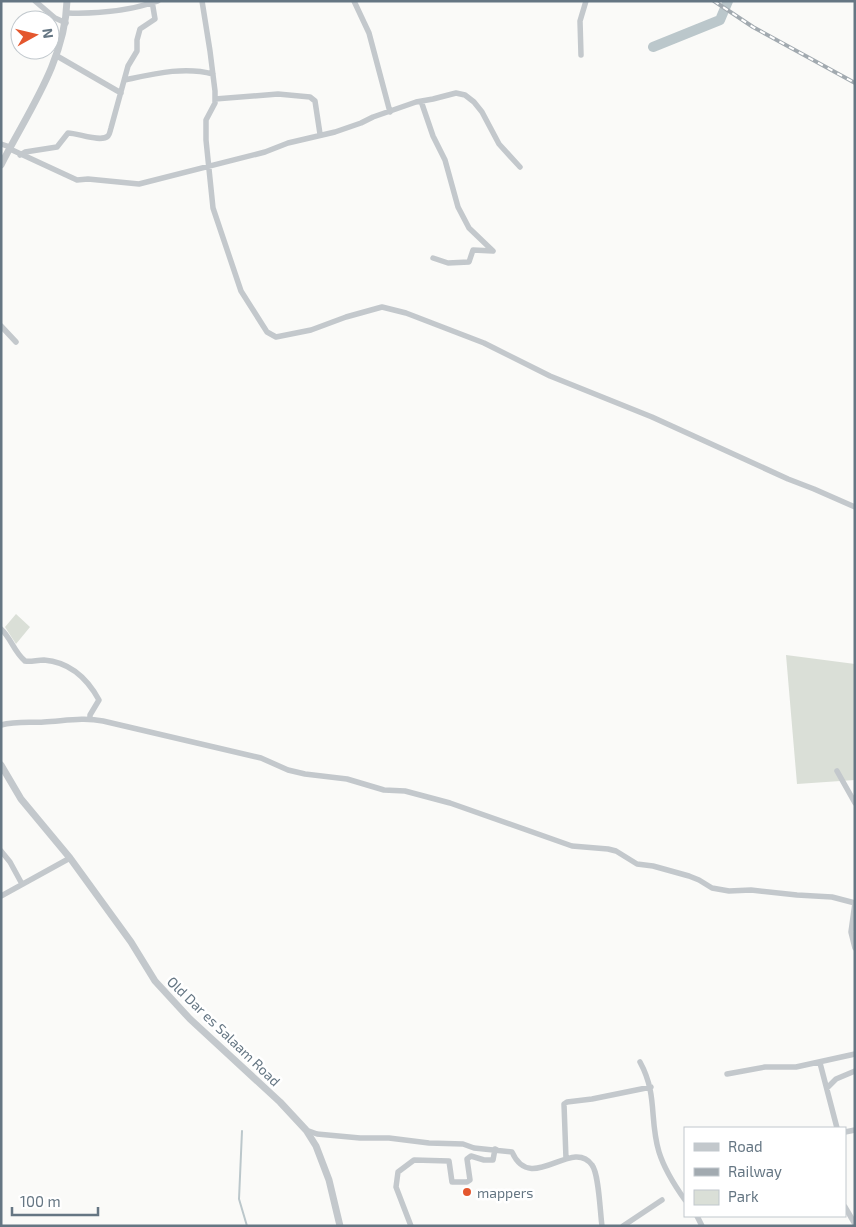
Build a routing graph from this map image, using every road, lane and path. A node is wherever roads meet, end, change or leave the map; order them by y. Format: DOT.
graph roads {
  1 [pos="35,1"];
  2 [pos="67,1"];
  3 [pos="202,1"];
  4 [pos="354,1"];
  5 [pos="586,1"];
  6 [pos="154,2"];
  7 [pos="67,13"];
  8 [pos="66,23"];
  9 [pos="60,48"];
  10 [pos="581,54"];
  11 [pos="60,57"];
  12 [pos="56,60"];
  13 [pos="213,74"];
  14 [pos="125,80"];
  15 [pos="121,92"];
  16 [pos="215,99"];
  17 [pos="421,101"];
  18 [pos="390,112"];
  19 [pos="320,134"];
  20 [pos="1,144"];
  21 [pos="10,148"];
  22 [pos="20,155"];
  23 [pos="1,165"];
  24 [pos="209,165"];
  25 [pos="520,167"];
  26 [pos="433,258"];
  27 [pos="1,326"];
  28 [pos="16,342"];
  29 [pos="855,507"];
  30 [pos="1,629"];
  31 [pos="90,719"];
  32 [pos="1,725"];
  33 [pos="1,765"];
  34 [pos="836,771"];
  35 [pos="855,803"];
  36 [pos="1,851"];
  37 [pos="70,858"];
  38 [pos="22,884"];
  39 [pos="1,896"];
  40 [pos="855,903"];
  41 [pos="855,948"];
  42 [pos="855,1054"];
  43 [pos="640,1062"];
  44 [pos="820,1063"];
  45 [pos="855,1071"];
  46 [pos="727,1074"];
  47 [pos="651,1087"];
  48 [pos="827,1088"];
  49 [pos="837,1127"];
  50 [pos="306,1130"];
  51 [pos="495,1149"];
  52 [pos="566,1159"];
  53 [pos="684,1198"];
  54 [pos="662,1200"];
  55 [pos="846,1210"];
  56 [pos="855,1224"];
  57 [pos="340,1226"];
  58 [pos="411,1226"];
  59 [pos="602,1226"];
  60 [pos="623,1226"];
  1 -- 8 [label="street"];
  2 -- 7 [label="street"];
  3 -- 13 [label="street"];
  4 -- 18 [label="street"];
  5 -- 10 [label="street"];
  6 -- 7 [label="street"];
  6 -- 14 [label="street"];
  7 -- 8 [label="street"];
  8 -- 9 [label="street"];
  11 -- 15 [label="street"];
  12 -- 21 [label="street"];
  13 -- 14 [label="street"];
  13 -- 16 [label="street"];
  14 -- 15 [label="street"];
  15 -- 22 [label="street"];
  16 -- 19 [label="street"];
  16 -- 24 [label="street"];
  17 -- 18 [label="street"];
  17 -- 25 [label="street"];
  17 -- 26 [label="street"];
  18 -- 19 [label="street"];
  19 -- 24 [label="street"];
  20 -- 21 [label="street"];
  21 -- 22 [label="street"];
  21 -- 23 [label="street"];
  22 -- 24 [label="street"];
  24 -- 29 [label="street"];
  27 -- 28 [label="street"];
  30 -- 31 [label="street"];
  31 -- 32 [label="street"];
  31 -- 40 [label="street"];
  33 -- 37 [label="street, Old Dar es Salaam Road"];
  34 -- 35 [label="street"];
  36 -- 38 [label="street"];
  37 -- 38 [label="street"];
  37 -- 50 [label="street, Old Dar es Salaam Road"];
  38 -- 39 [label="street"];
  40 -- 41 [label="street"];
  42 -- 44 [label="street"];
  43 -- 47 [label="street"];
  44 -- 46 [label="street"];
  44 -- 48 [label="street"];
  45 -- 48 [label="street"];
  47 -- 52 [label="street"];
  47 -- 53 [label="street"];
  48 -- 49 [label="street"];
  50 -- 51 [label="street"];
  50 -- 57 [label="street, Old Dar es Salaam Road"];
  51 -- 52 [label="street"];
  51 -- 58 [label="street"];
  52 -- 59 [label="street"];
  54 -- 60 [label="street"];
  55 -- 56 [label="street"];
}
